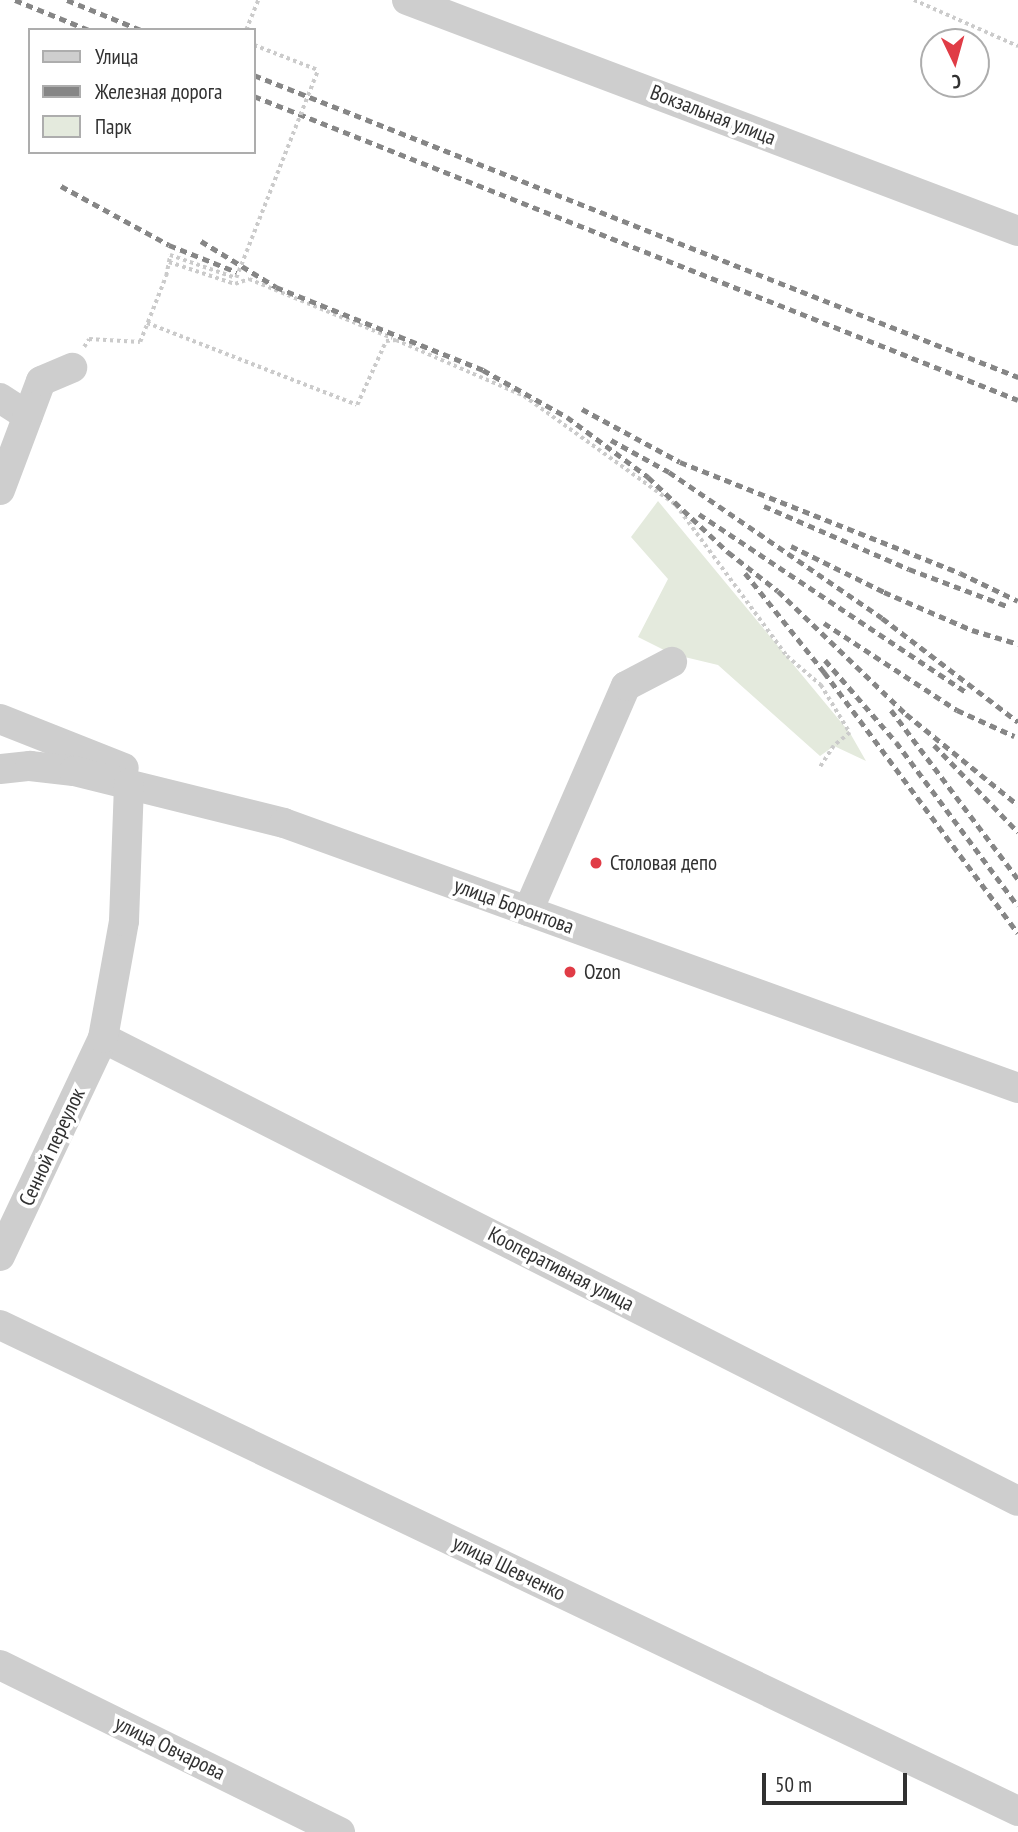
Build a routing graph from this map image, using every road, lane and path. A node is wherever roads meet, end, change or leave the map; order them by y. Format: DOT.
graph roads {
  1 [pos="258,0"];
  2 [pos="407,0"];
  3 [pos="914,0"];
  4 [pos="247,28"];
  5 [pos="256,46"];
  6 [pos="1018,46"];
  7 [pos="1018,232"];
  8 [pos="169,262"];
  9 [pos="147,323"];
  10 [pos="396,340"];
  11 [pos="72,368"];
  12 [pos="0,398"];
  13 [pos="28,416"];
  14 [pos="0,490"];
  15 [pos="673,662"];
  16 [pos="0,719"];
  17 [pos="0,769"];
  18 [pos="819,769"];
  19 [pos="129,784"];
  20 [pos="211,806"];
  21 [pos="528,911"];
  22 [pos="103,1038"];
  23 [pos="1018,1088"];
  24 [pos="0,1256"];
  25 [pos="0,1325"];
  26 [pos="1018,1501"];
  27 [pos="0,1665"];
  28 [pos="1018,1811"];
  29 [pos="340,1832"];
  1 -- 4 [label="path"];
  2 -- 7 [label="street, Вокзальная улица"];
  3 -- 6 [label="path"];
  5 -- 8 [label="path, bridge"];
  8 -- 9 [label="path"];
  8 -- 10 [label="path"];
  9 -- 10 [label="path"];
  9 -- 11 [label="path"];
  10 -- 18 [label="path"];
  11 -- 13 [label="street"];
  12 -- 13 [label="street"];
  13 -- 14 [label="street"];
  15 -- 21 [label="street"];
  16 -- 20 [label="street"];
  17 -- 19 [label="street, улица Боронтова"];
  19 -- 20 [label="street, улица Боронтова"];
  19 -- 22 [label="street, Сенной переулок"];
  20 -- 21 [label="street, улица Боронтова"];
  21 -- 23 [label="street, улица Боронтова"];
  22 -- 24 [label="street, Сенной переулок"];
  22 -- 26 [label="street, Кооперативная улица"];
  25 -- 28 [label="street, улица Шевченко"];
  27 -- 29 [label="street, улица Овчарова"];
}
